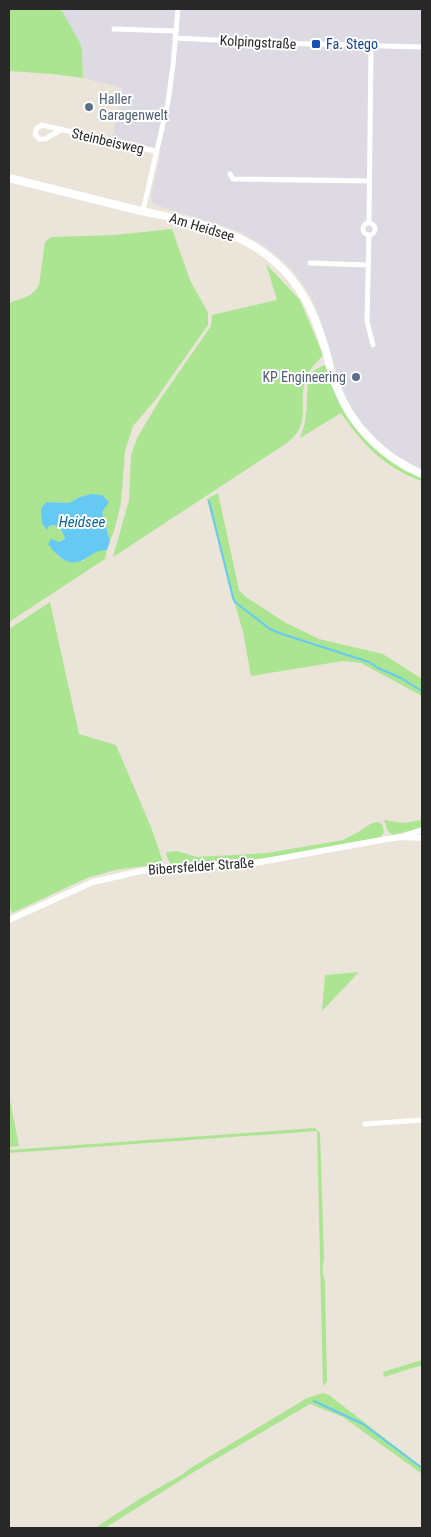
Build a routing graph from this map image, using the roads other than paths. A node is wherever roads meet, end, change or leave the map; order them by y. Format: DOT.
graph roads {
  1 [pos="178,9"];
  2 [pos="114,29"];
  3 [pos="176,31"];
  4 [pos="176,38"];
  5 [pos="371,46"];
  6 [pos="422,47"];
  7 [pos="61,130"];
  8 [pos="155,151"];
  9 [pos="230,174"];
  10 [pos="9,178"];
  11 [pos="370,181"];
  12 [pos="142,211"];
  13 [pos="369,222"];
  14 [pos="369,235"];
  15 [pos="310,263"];
  16 [pos="368,265"];
  17 [pos="373,345"];
  18 [pos="422,474"];
  19 [pos="422,830"];
  20 [pos="401,837"];
  21 [pos="422,838"];
  22 [pos="9,920"];
  23 [pos="422,1120"];
  24 [pos="365,1124"];
  1 -- 3 [label="street, Steinbeisweg"];
  2 -- 3 [label="street"];
  3 -- 4 [label="street, Steinbeisweg"];
  4 -- 5 [label="street, Kolpingstraße"];
  4 -- 8 [label="street, Steinbeisweg"];
  5 -- 6 [label="street, Kolpingstraße"];
  5 -- 11 [label="street"];
  7 -- 8 [label="street, Steinbeisweg"];
  8 -- 12 [label="street, Steinbeisweg"];
  9 -- 11 [label="street"];
  10 -- 12 [label="main road, Am Heidsee"];
  11 -- 13 [label="street"];
  12 -- 18 [label="main road, Am Heidsee"];
  13 -- 14 [label="street"];
  13 -- 14 [label="street"];
  14 -- 16 [label="street"];
  15 -- 16 [label="street"];
  16 -- 17 [label="street"];
  19 -- 20 [label="street, Bibersfelder Straße"];
  20 -- 21 [label="street, Bibersfelder Straße"];
  20 -- 22 [label="street, Bibersfelder Straße"];
  23 -- 24 [label="street"];
}
